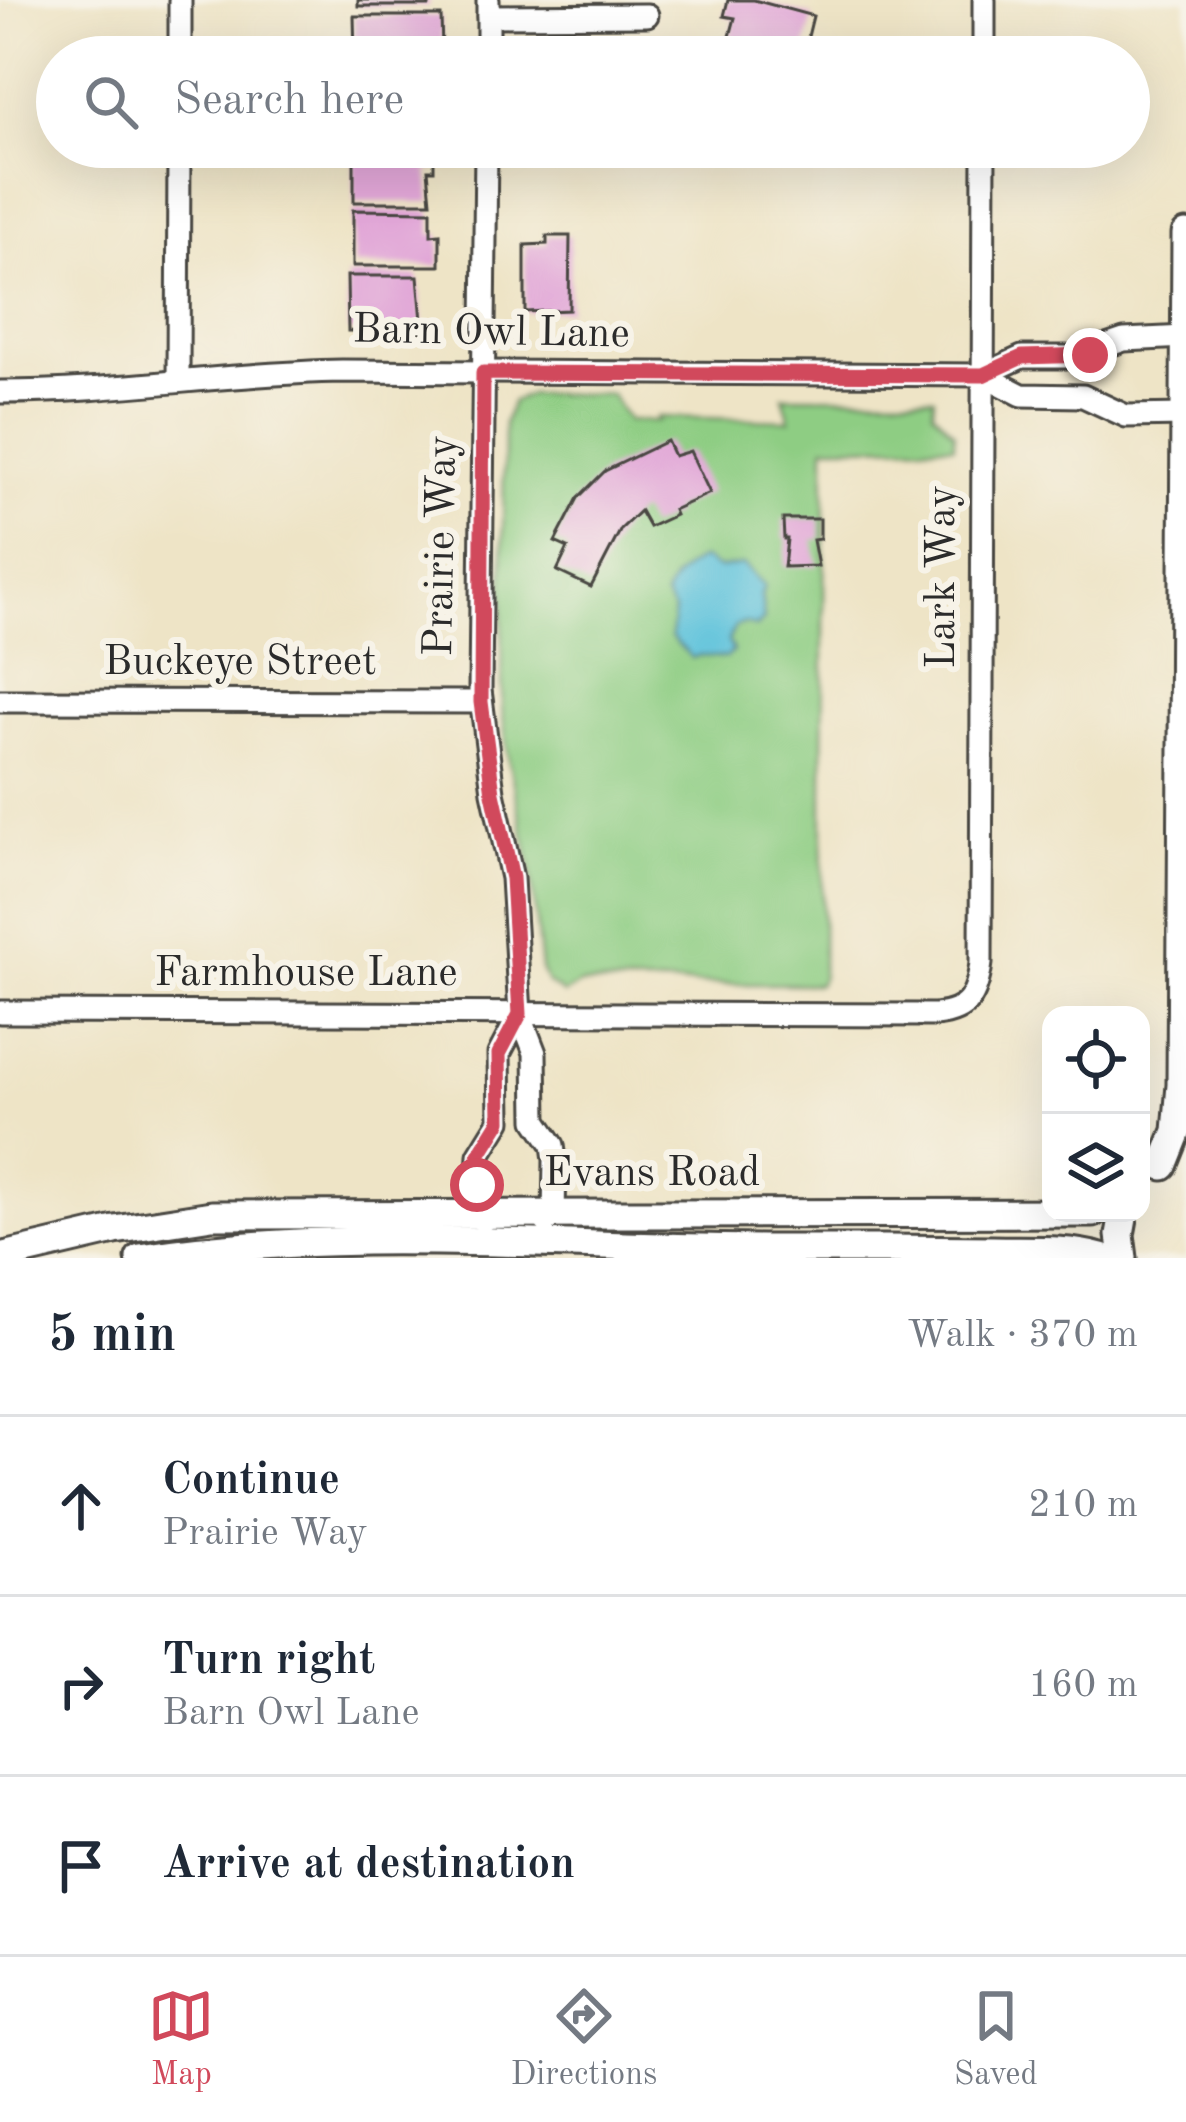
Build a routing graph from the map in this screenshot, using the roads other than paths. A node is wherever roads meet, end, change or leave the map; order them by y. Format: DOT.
graph roads {
  1 [pos="180,0"];
  2 [pos="985,0"];
  3 [pos="488,8"];
  4 [pos="647,15"];
  5 [pos="180,36"];
  6 [pos="984,36"];
  7 [pos="179,168"];
  8 [pos="486,168"];
  9 [pos="984,168"];
  10 [pos="1186,234"];
  11 [pos="1186,337"];
  12 [pos="1090,355"];
  13 [pos="483,373"];
  14 [pos="983,375"];
  15 [pos="178,380"];
  16 [pos="0,392"];
  17 [pos="1090,398"];
  18 [pos="1185,415"];
  19 [pos="0,701"];
  20 [pos="481,702"];
  21 [pos="969,1004"];
  22 [pos="0,1012"];
  23 [pos="520,1014"];
  24 [pos="536,1120"];
  25 [pos="500,1121"];
  26 [pos="1163,1169"];
  27 [pos="1042,1213"];
  28 [pos="476,1216"];
  29 [pos="554,1216"];
  30 [pos="1122,1222"];
  31 [pos="516,1251"];
  32 [pos="0,1257"];
  33 [pos="140,1258"];
  34 [pos="1102,1258"];
  35 [pos="1123,1258"];
  1 -- 5 [label="street"];
  2 -- 6 [label="street"];
  3 -- 4 [label="street"];
  7 -- 15 [label="street"];
  8 -- 13 [label="street, Prairie Way"];
  9 -- 14 [label="street, Lark Way"];
  10 -- 11 [label="street"];
  11 -- 12 [label="street, Barn Owl Lane"];
  11 -- 18 [label="street"];
  12 -- 14 [label="street, Barn Owl Lane"];
  12 -- 17 [label="street"];
  13 -- 14 [label="street, Barn Owl Lane"];
  13 -- 15 [label="street, Barn Owl Lane"];
  13 -- 20 [label="street, Prairie Way"];
  14 -- 17 [label="street, Barn Owl Lane"];
  14 -- 21 [label="street, Lark Way"];
  15 -- 16 [label="street, Barn Owl Lane"];
  17 -- 18 [label="street, Barn Owl Lane"];
  18 -- 26 [label="street"];
  19 -- 20 [label="street, Buckeye Street"];
  20 -- 23 [label="street, Prairie Way"];
  21 -- 23 [label="street, Farmhouse Lane"];
  22 -- 23 [label="street, Farmhouse Lane"];
  23 -- 24 [label="street, Prairie Way"];
  23 -- 25 [label="street, Prairie Way"];
  24 -- 25 [label="street"];
  24 -- 29 [label="street, Prairie Way"];
  25 -- 28 [label="street, Prairie Way"];
  27 -- 29 [label="street, Evans Road"];
  28 -- 29 [label="street, Evans Road"];
  28 -- 31 [label="street"];
  28 -- 32 [label="street, Evans Road"];
  29 -- 31 [label="street"];
  30 -- 35 [label="street"];
  31 -- 33 [label="street, Evans Road"];
  31 -- 34 [label="street, Evans Road"];
}
